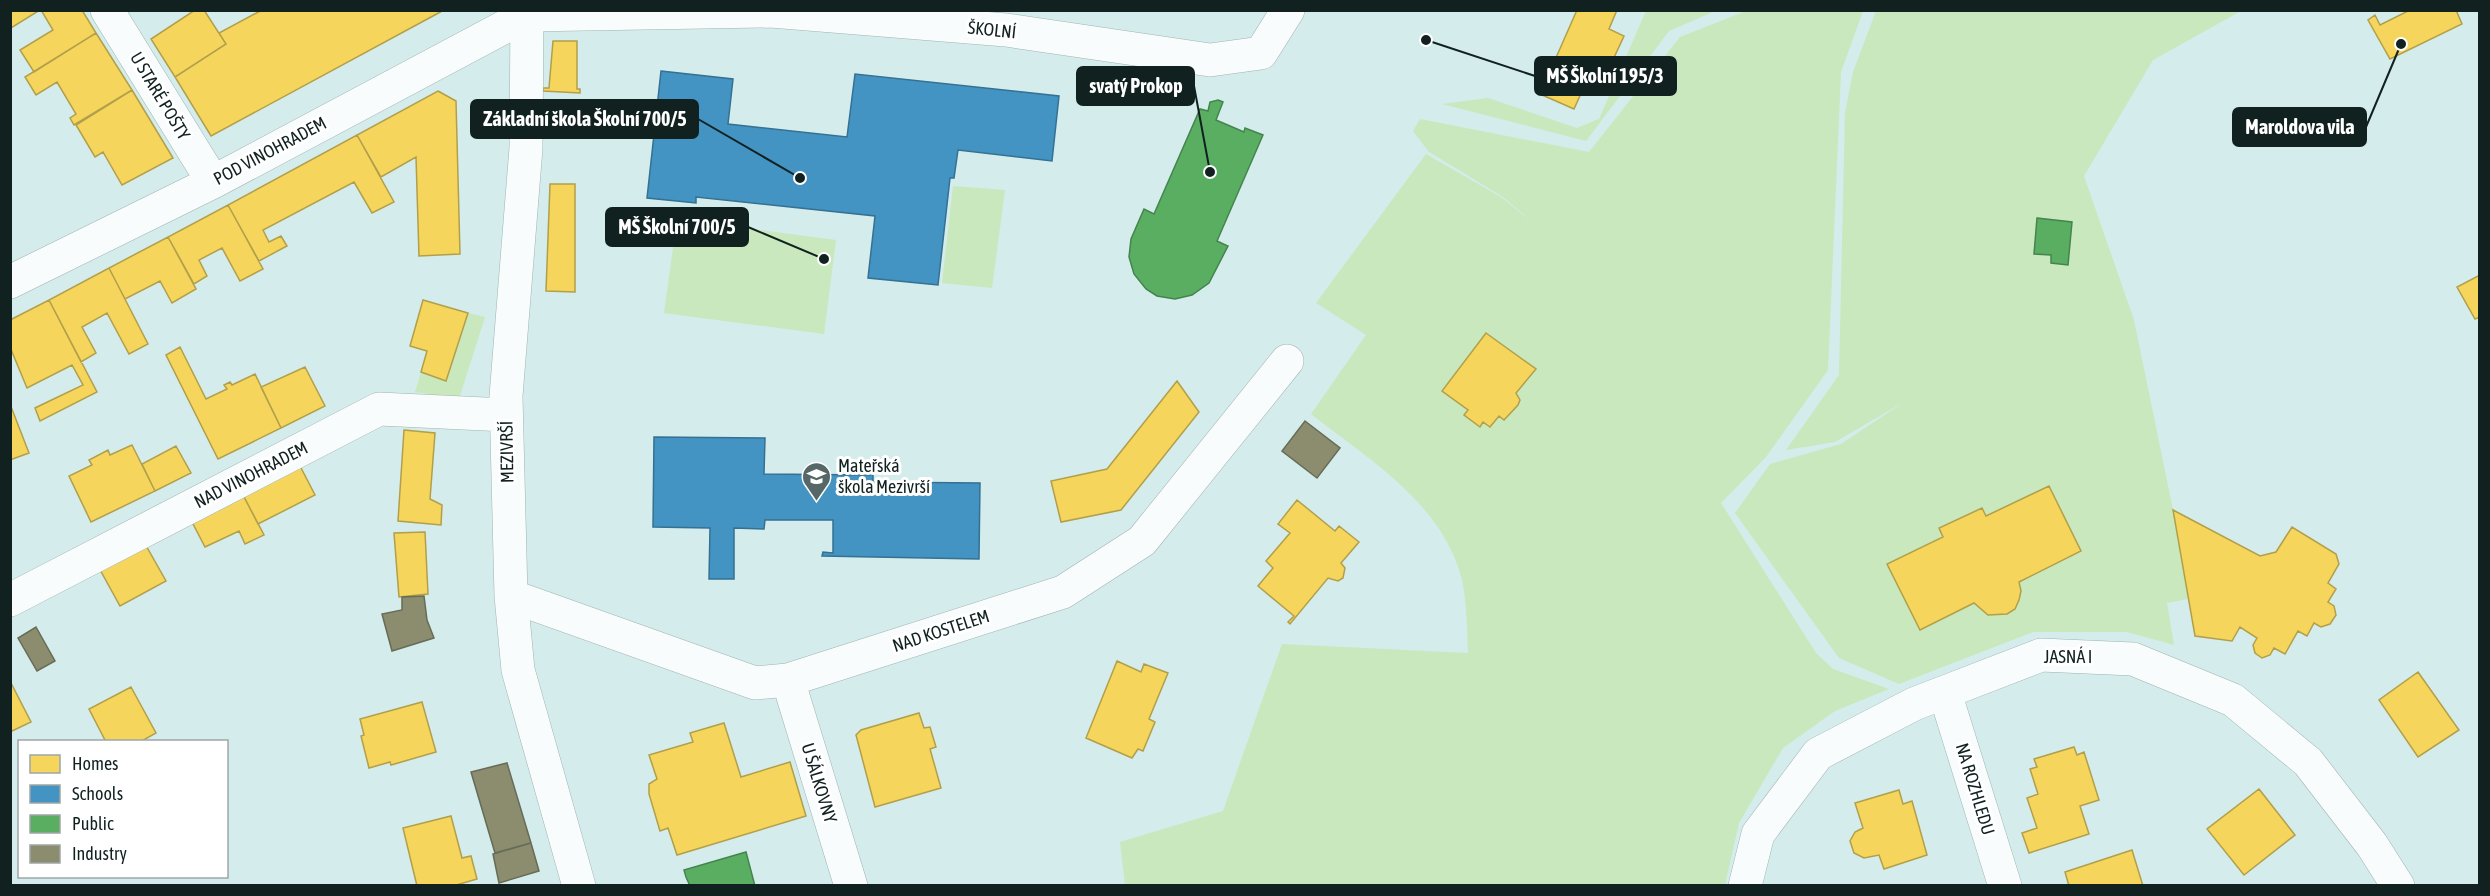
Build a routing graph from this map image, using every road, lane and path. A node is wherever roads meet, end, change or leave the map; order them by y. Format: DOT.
graph roads {
  1 [pos="107,10"];
  2 [pos="1288,10"];
  3 [pos="527,13"];
  4 [pos="213,182"];
  5 [pos="10,282"];
  6 [pos="1287,361"];
  7 [pos="506,415"];
  8 [pos="511,596"];
  9 [pos="10,600"];
  10 [pos="788,680"];
  11 [pos="1945,693"];
  12 [pos="579,885"];
  13 [pos="851,885"];
  14 [pos="1745,885"];
  15 [pos="2005,885"];
  16 [pos="2398,885"];
  1 -- 4 [label="street, U STARÉ POŠTY"];
  2 -- 3 [label="street, ŠKOLNÍ"];
  3 -- 4 [label="street, POD VINOHRADEM"];
  3 -- 7 [label="street, MEZIVRŠÍ"];
  4 -- 5 [label="street, POD VINOHRADEM"];
  6 -- 10 [label="street, NAD KOSTELEM"];
  7 -- 8 [label="street, MEZIVRŠÍ"];
  7 -- 9 [label="street, NAD VINOHRADEM"];
  8 -- 10 [label="street, NAD KOSTELEM"];
  8 -- 12 [label="street, MEZIVRŠÍ"];
  10 -- 13 [label="street, U ŠÁLKOVNY"];
  11 -- 14 [label="street, JASNÁ I"];
  11 -- 15 [label="street, NA ROZHLEDU"];
  11 -- 16 [label="street, JASNÁ I"];
}
